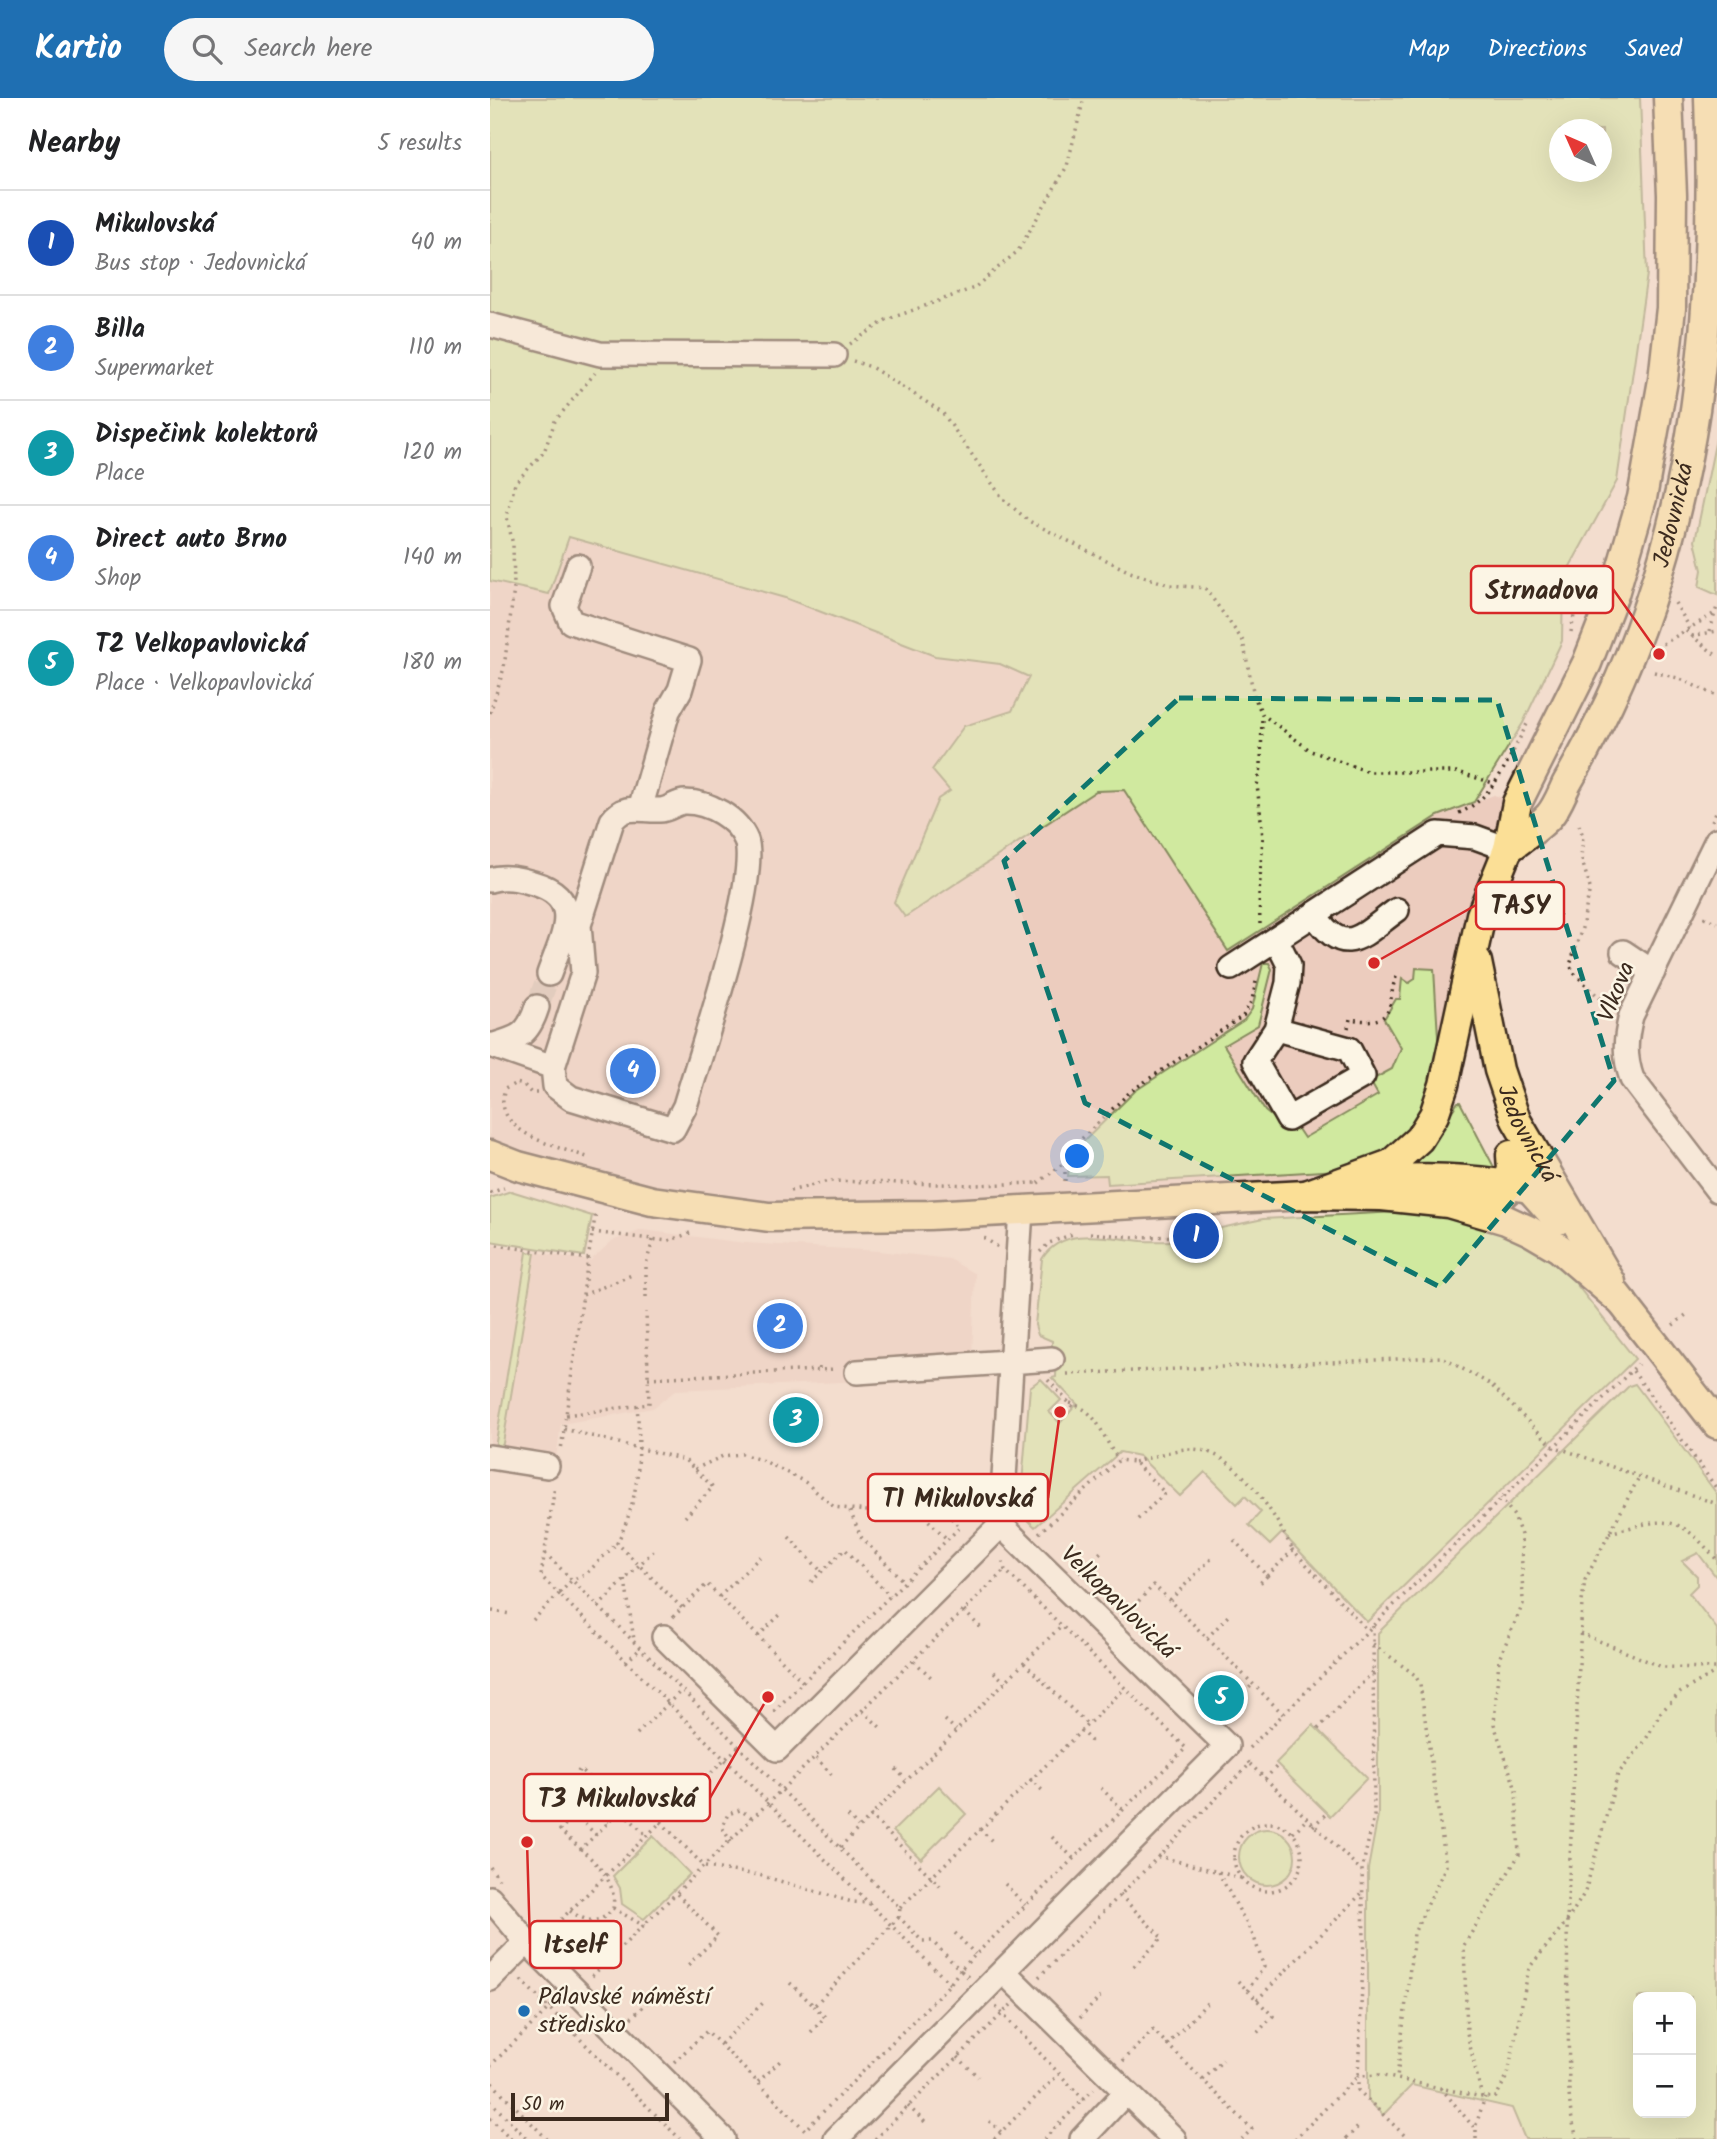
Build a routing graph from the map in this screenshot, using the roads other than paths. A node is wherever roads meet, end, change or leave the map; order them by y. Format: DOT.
graph roads {
  1 [pos="1668,98"];
  2 [pos="1709,98"];
  3 [pos="490,325"];
  4 [pos="834,355"];
  5 [pos="578,566"];
  6 [pos="640,809"];
  7 [pos="1717,840"];
  8 [pos="1508,849"];
  9 [pos="490,880"];
  10 [pos="1397,911"];
  11 [pos="1314,914"];
  12 [pos="573,923"];
  13 [pos="1268,933"];
  14 [pos="1474,948"];
  15 [pos="1623,952"];
  16 [pos="1231,968"];
  17 [pos="1653,972"];
  18 [pos="549,974"];
  19 [pos="537,1007"];
  20 [pos="1276,1029"];
  21 [pos="490,1046"];
  22 [pos="554,1076"];
  23 [pos="490,1155"];
  24 [pos="1527,1187"];
  25 [pos="1717,1190"];
  26 [pos="1306,1195"];
  27 [pos="1448,1203"];
  28 [pos="1021,1210"];
  29 [pos="1623,1303"];
  30 [pos="1012,1362"];
  31 [pos="1053,1369"];
  32 [pos="857,1372"];
  33 [pos="1717,1423"];
  34 [pos="490,1457"];
  35 [pos="554,1469"];
  36 [pos="1001,1525"];
  37 [pos="659,1634"];
  38 [pos="497,1892"];
  39 [pos="532,1934"];
  40 [pos="1003,1971"];
  41 [pos="490,1979"];
  42 [pos="1126,2092"];
  43 [pos="723,2139"];
  44 [pos="836,2139"];
  45 [pos="1082,2139"];
  46 [pos="1174,2139"];
  1 -- 8 [label="main road, Jedovnická"];
  2 -- 8 [label="main road, Jedovnická"];
  3 -- 4 [label="street"];
  5 -- 6 [label="street"];
  6 -- 12 [label="street"];
  6 -- 22 [label="street"];
  7 -- 17 [label="street, Vlkova"];
  8 -- 11 [label="street"];
  8 -- 14 [label="main road, Jedovnická"];
  9 -- 12 [label="street"];
  10 -- 11 [label="street"];
  11 -- 13 [label="street"];
  12 -- 18 [label="street"];
  12 -- 22 [label="street"];
  13 -- 16 [label="street"];
  13 -- 20 [label="street"];
  14 -- 24 [label="main road, Jedovnická"];
  14 -- 26 [label="main road, Jedovnická"];
  14 -- 29 [label="main road, Jedovnická"];
  15 -- 17 [label="street"];
  17 -- 25 [label="street, Vlkova"];
  19 -- 21 [label="street"];
  20 -- 20 [label="street"];
  21 -- 22 [label="street"];
  23 -- 28 [label="main road"];
  24 -- 26 [label="main road"];
  24 -- 27 [label="main road, Jedovnická"];
  24 -- 29 [label="main road, Jedovnická"];
  26 -- 27 [label="main road"];
  26 -- 28 [label="main road"];
  27 -- 29 [label="main road"];
  28 -- 30 [label="street"];
  29 -- 33 [label="main road, Jedovnická"];
  30 -- 31 [label="street"];
  30 -- 32 [label="street"];
  30 -- 36 [label="street"];
  34 -- 35 [label="street"];
  36 -- 37 [label="street"];
  36 -- 40 [label="street, Velkopavlovická"];
  38 -- 39 [label="street"];
  39 -- 41 [label="street"];
  39 -- 43 [label="street"];
  40 -- 42 [label="street"];
  40 -- 44 [label="street, Velkopavlovická"];
  42 -- 45 [label="street"];
  42 -- 46 [label="street"];
}
